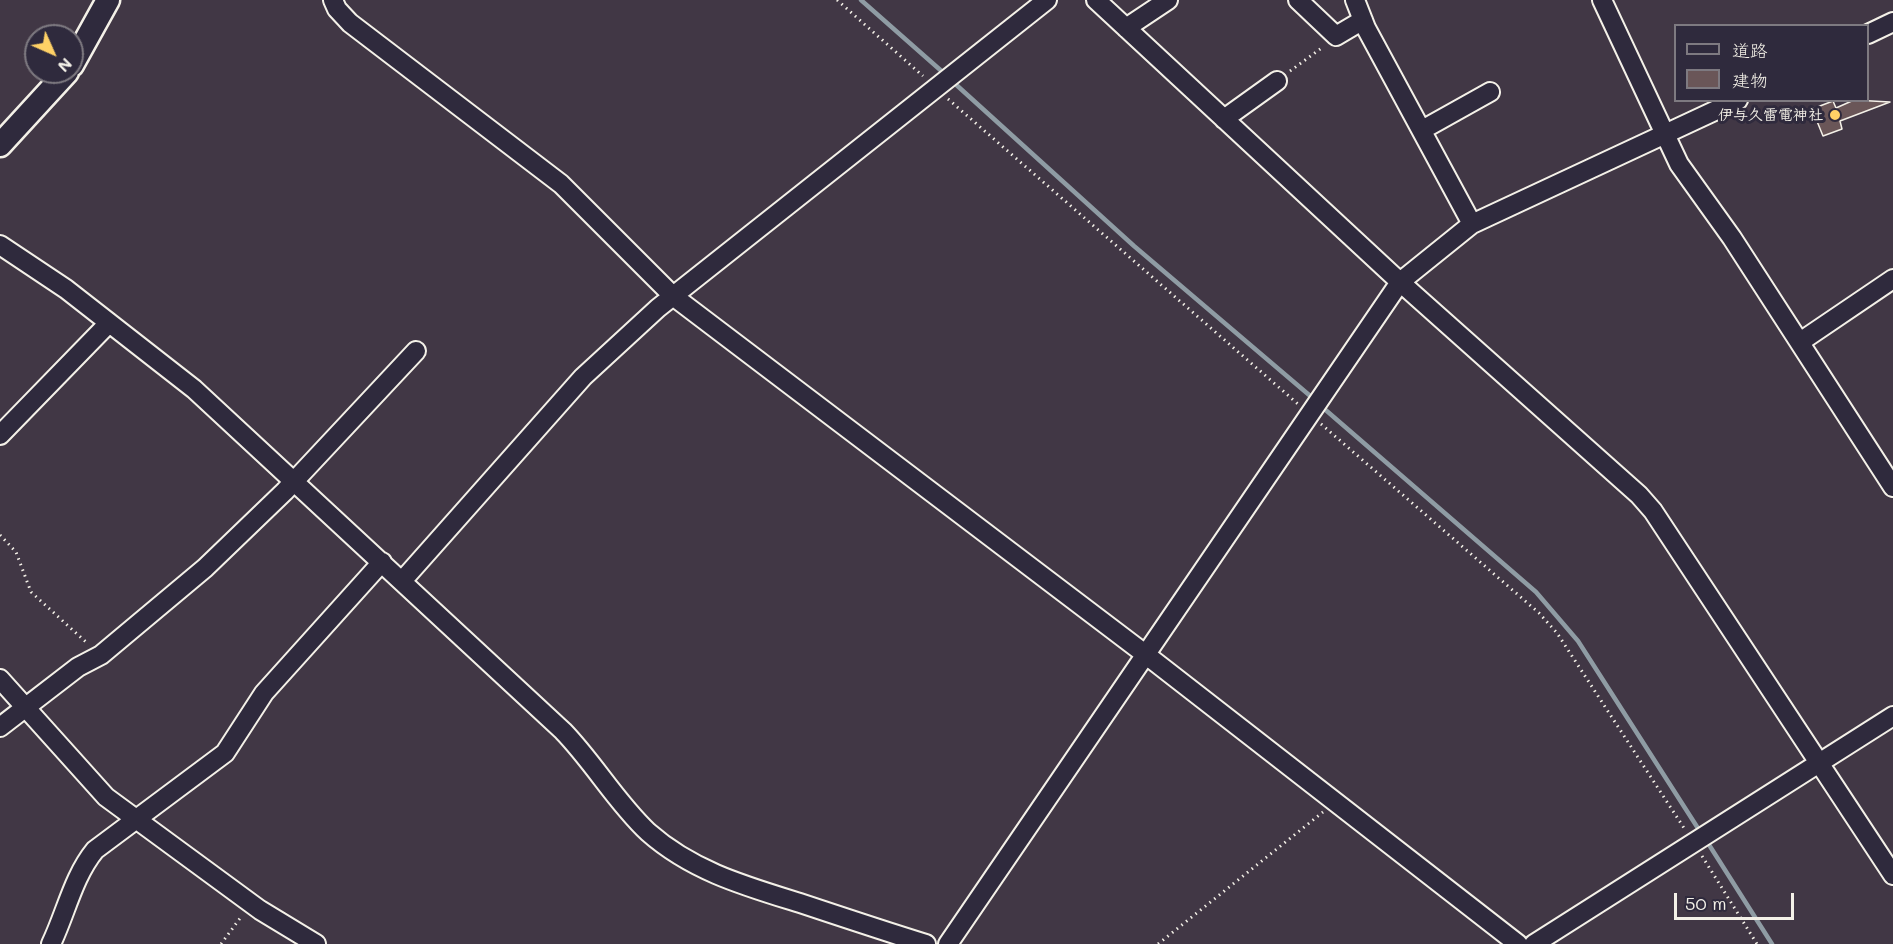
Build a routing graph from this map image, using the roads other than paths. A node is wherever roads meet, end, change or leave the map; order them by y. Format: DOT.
graph roads {
  1 [pos="108,0"];
  2 [pos="333,0"];
  3 [pos="1047,0"];
  4 [pos="1096,0"];
  5 [pos="1168,0"];
  6 [pos="1298,0"];
  7 [pos="1355,0"];
  8 [pos="1602,0"];
  9 [pos="1363,20"];
  10 [pos="1893,21"];
  11 [pos="1126,28"];
  12 [pos="1869,33"];
  13 [pos="84,43"];
  14 [pos="1277,81"];
  15 [pos="56,84"];
  16 [pos="1490,92"];
  17 [pos="1734,102"];
  18 [pos="1224,119"];
  19 [pos="1422,130"];
  20 [pos="1665,136"];
  21 [pos="0,145"];
  22 [pos="1472,224"];
  23 [pos="0,245"];
  24 [pos="1893,279"];
  25 [pos="1400,282"];
  26 [pos="673,296"];
  27 [pos="108,324"];
  28 [pos="1800,342"];
  29 [pos="416,351"];
  30 [pos="0,435"];
  31 [pos="293,482"];
  32 [pos="1893,487"];
  33 [pos="382,562"];
  34 [pos="402,581"];
  35 [pos="1144,654"];
  36 [pos="0,679"];
  37 [pos="24,706"];
  38 [pos="1893,716"];
  39 [pos="0,727"];
  40 [pos="1817,764"];
  41 [pos="135,819"];
  42 [pos="1893,875"];
  43 [pos="51,944"];
  44 [pos="316,944"];
  45 [pos="923,944"];
  46 [pos="948,944"];
  47 [pos="1518,944"];
  48 [pos="1534,944"];
  1 -- 13 [label="main road"];
  2 -- 26 [label="street"];
  3 -- 26 [label="street"];
  4 -- 11 [label="street"];
  5 -- 11 [label="street"];
  6 -- 9 [label="street"];
  7 -- 9 [label="street"];
  8 -- 20 [label="street"];
  9 -- 19 [label="street"];
  10 -- 12 [label="street"];
  11 -- 18 [label="street"];
  14 -- 18 [label="street"];
  15 -- 21 [label="main road"];
  16 -- 19 [label="street"];
  17 -- 20 [label="street"];
  18 -- 25 [label="street"];
  19 -- 22 [label="street"];
  20 -- 22 [label="street"];
  20 -- 28 [label="street"];
  22 -- 25 [label="street"];
  23 -- 27 [label="street"];
  24 -- 28 [label="street"];
  25 -- 35 [label="street"];
  25 -- 40 [label="street"];
  26 -- 34 [label="street"];
  26 -- 35 [label="street"];
  27 -- 30 [label="street"];
  27 -- 31 [label="street"];
  28 -- 32 [label="street"];
  29 -- 31 [label="street"];
  31 -- 33 [label="street"];
  31 -- 37 [label="street"];
  33 -- 34 [label="street"];
  33 -- 41 [label="street"];
  34 -- 45 [label="street"];
  35 -- 46 [label="street"];
  35 -- 47 [label="street"];
  36 -- 37 [label="street"];
  37 -- 39 [label="street"];
  37 -- 41 [label="street"];
  38 -- 40 [label="street"];
  40 -- 42 [label="street"];
  40 -- 48 [label="street"];
  41 -- 43 [label="street"];
  41 -- 44 [label="street"];
}
